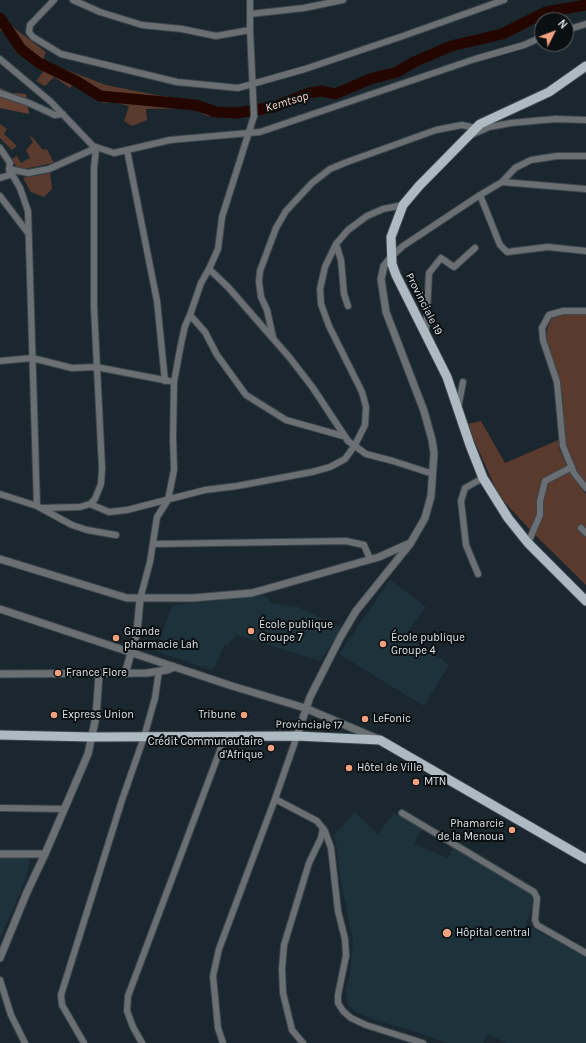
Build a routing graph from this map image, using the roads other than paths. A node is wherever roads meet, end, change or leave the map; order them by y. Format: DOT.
graph roads {
  1 [pos="54,0"];
  2 [pos="73,0"];
  3 [pos="250,0"];
  4 [pos="343,0"];
  5 [pos="504,0"];
  6 [pos="250,14"];
  7 [pos="586,24"];
  8 [pos="574,28"];
  9 [pos="250,30"];
  10 [pos="534,41"];
  11 [pos="0,59"];
  12 [pos="586,66"];
  13 [pos="253,83"];
  14 [pos="0,93"];
  15 [pos="63,114"];
  16 [pos="586,120"];
  17 [pos="476,128"];
  18 [pos="249,134"];
  19 [pos="464,138"];
  20 [pos="0,148"];
  21 [pos="96,148"];
  22 [pos="127,150"];
  23 [pos="586,156"];
  24 [pos="9,168"];
  25 [pos="0,178"];
  26 [pos="502,182"];
  27 [pos="586,189"];
  28 [pos="480,195"];
  29 [pos="0,196"];
  30 [pos="403,205"];
  31 [pos="28,233"];
  32 [pos="336,244"];
  33 [pos="475,248"];
  34 [pos="586,251"];
  35 [pos="392,256"];
  36 [pos="209,269"];
  37 [pos="348,306"];
  38 [pos="586,311"];
  39 [pos="190,315"];
  40 [pos="426,334"];
  41 [pos="274,339"];
  42 [pos="32,358"];
  43 [pos="0,361"];
  44 [pos="96,368"];
  45 [pos="165,381"];
  46 [pos="174,382"];
  47 [pos="462,382"];
  48 [pos="458,409"];
  49 [pos="344,436"];
  50 [pos="355,445"];
  51 [pos="572,467"];
  52 [pos="433,474"];
  53 [pos="483,478"];
  54 [pos="586,488"];
  55 [pos="0,494"];
  56 [pos="168,500"];
  57 [pos="90,504"];
  58 [pos="39,507"];
  59 [pos="581,528"];
  60 [pos="586,534"];
  61 [pos="116,535"];
  62 [pos="528,543"];
  63 [pos="153,544"];
  64 [pos="410,544"];
  65 [pos="0,559"];
  66 [pos="370,559"];
  67 [pos="478,574"];
  68 [pos="140,599"];
  69 [pos="586,601"];
  70 [pos="0,608"];
  71 [pos="132,652"];
  72 [pos="174,667"];
  73 [pos="159,671"];
  74 [pos="0,674"];
  75 [pos="125,674"];
  76 [pos="98,675"];
  77 [pos="305,708"];
  78 [pos="0,735"];
  79 [pos="225,736"];
  80 [pos="297,736"];
  81 [pos="92,737"];
  82 [pos="144,737"];
  83 [pos="380,740"];
  84 [pos="276,799"];
  85 [pos="0,808"];
  86 [pos="64,809"];
  87 [pos="402,813"];
  88 [pos="323,828"];
  89 [pos="0,854"];
  90 [pos="45,854"];
  91 [pos="586,859"];
  92 [pos="586,953"];
  93 [pos="0,958"];
  94 [pos="0,980"];
  95 [pos="25,1043"];
  96 [pos="84,1043"];
  97 [pos="142,1043"];
  98 [pos="223,1043"];
  99 [pos="303,1043"];
  100 [pos="422,1043"];
  1 -- 13 [label="street"];
  2 -- 9 [label="street"];
  3 -- 6 [label="street"];
  4 -- 6 [label="street"];
  5 -- 13 [label="street"];
  6 -- 9 [label="street"];
  7 -- 8 [label="street"];
  9 -- 13 [label="street"];
  10 -- 18 [label="street"];
  11 -- 15 [label="street"];
  12 -- 17 [label="main road, Provinciale 19"];
  13 -- 18 [label="street"];
  14 -- 15 [label="street"];
  15 -- 21 [label="street"];
  16 -- 19 [label="street"];
  17 -- 19 [label="main road, Provinciale 19"];
  17 -- 41 [label="street"];
  18 -- 22 [label="street"];
  18 -- 36 [label="street"];
  19 -- 30 [label="main road, Provinciale 19"];
  20 -- 24 [label="street"];
  21 -- 22 [label="street"];
  21 -- 24 [label="street"];
  21 -- 44 [label="street"];
  22 -- 45 [label="street"];
  23 -- 26 [label="street"];
  24 -- 25 [label="street"];
  24 -- 31 [label="street"];
  26 -- 27 [label="street"];
  26 -- 28 [label="street"];
  28 -- 34 [label="street"];
  28 -- 35 [label="street"];
  29 -- 31 [label="street"];
  30 -- 32 [label="street"];
  30 -- 35 [label="main road, Provinciale 19"];
  31 -- 42 [label="street"];
  32 -- 37 [label="street"];
  32 -- 50 [label="street"];
  33 -- 40 [label="street"];
  35 -- 40 [label="main road, Provinciale 19"];
  35 -- 52 [label="street"];
  36 -- 39 [label="street"];
  36 -- 41 [label="street"];
  38 -- 51 [label="street"];
  39 -- 46 [label="street"];
  39 -- 49 [label="street"];
  40 -- 48 [label="main road, Provinciale 19"];
  41 -- 49 [label="street"];
  42 -- 43 [label="street"];
  42 -- 44 [label="street"];
  42 -- 58 [label="street"];
  44 -- 45 [label="street"];
  44 -- 57 [label="street"];
  45 -- 46 [label="street"];
  46 -- 56 [label="street"];
  47 -- 48 [label="street"];
  48 -- 53 [label="main road, Provinciale 19"];
  49 -- 50 [label="street"];
  50 -- 52 [label="street"];
  50 -- 56 [label="street"];
  51 -- 54 [label="street"];
  51 -- 62 [label="street"];
  52 -- 64 [label="street"];
  53 -- 62 [label="main road, Provinciale 19"];
  53 -- 67 [label="street"];
  55 -- 58 [label="street"];
  56 -- 57 [label="street"];
  56 -- 63 [label="street"];
  57 -- 58 [label="street"];
  58 -- 61 [label="street"];
  59 -- 60 [label="street"];
  62 -- 69 [label="main road, Provinciale 19"];
  63 -- 66 [label="street"];
  63 -- 68 [label="street"];
  64 -- 66 [label="street"];
  64 -- 77 [label="street"];
  65 -- 68 [label="street"];
  66 -- 68 [label="street"];
  68 -- 71 [label="street"];
  70 -- 71 [label="street"];
  71 -- 72 [label="street"];
  71 -- 75 [label="street"];
  72 -- 73 [label="street"];
  72 -- 77 [label="street"];
  73 -- 75 [label="street"];
  73 -- 82 [label="street"];
  74 -- 76 [label="street"];
  75 -- 76 [label="street"];
  76 -- 81 [label="street"];
  77 -- 80 [label="street"];
  77 -- 83 [label="street"];
  78 -- 81 [label="main road, Provinciale 17"];
  79 -- 80 [label="main road, Provinciale 17"];
  79 -- 82 [label="main road, Provinciale 17"];
  79 -- 97 [label="street"];
  80 -- 83 [label="main road, Provinciale 17"];
  80 -- 84 [label="street"];
  81 -- 82 [label="main road, Provinciale 17"];
  81 -- 86 [label="street"];
  82 -- 96 [label="street"];
  83 -- 91 [label="main road, Provinciale 17"];
  84 -- 88 [label="street"];
  84 -- 98 [label="street"];
  85 -- 86 [label="street"];
  86 -- 90 [label="street"];
  87 -- 92 [label="street"];
  88 -- 99 [label="street"];
  88 -- 100 [label="street"];
  89 -- 90 [label="street"];
  90 -- 93 [label="street"];
  94 -- 95 [label="street"];
}
